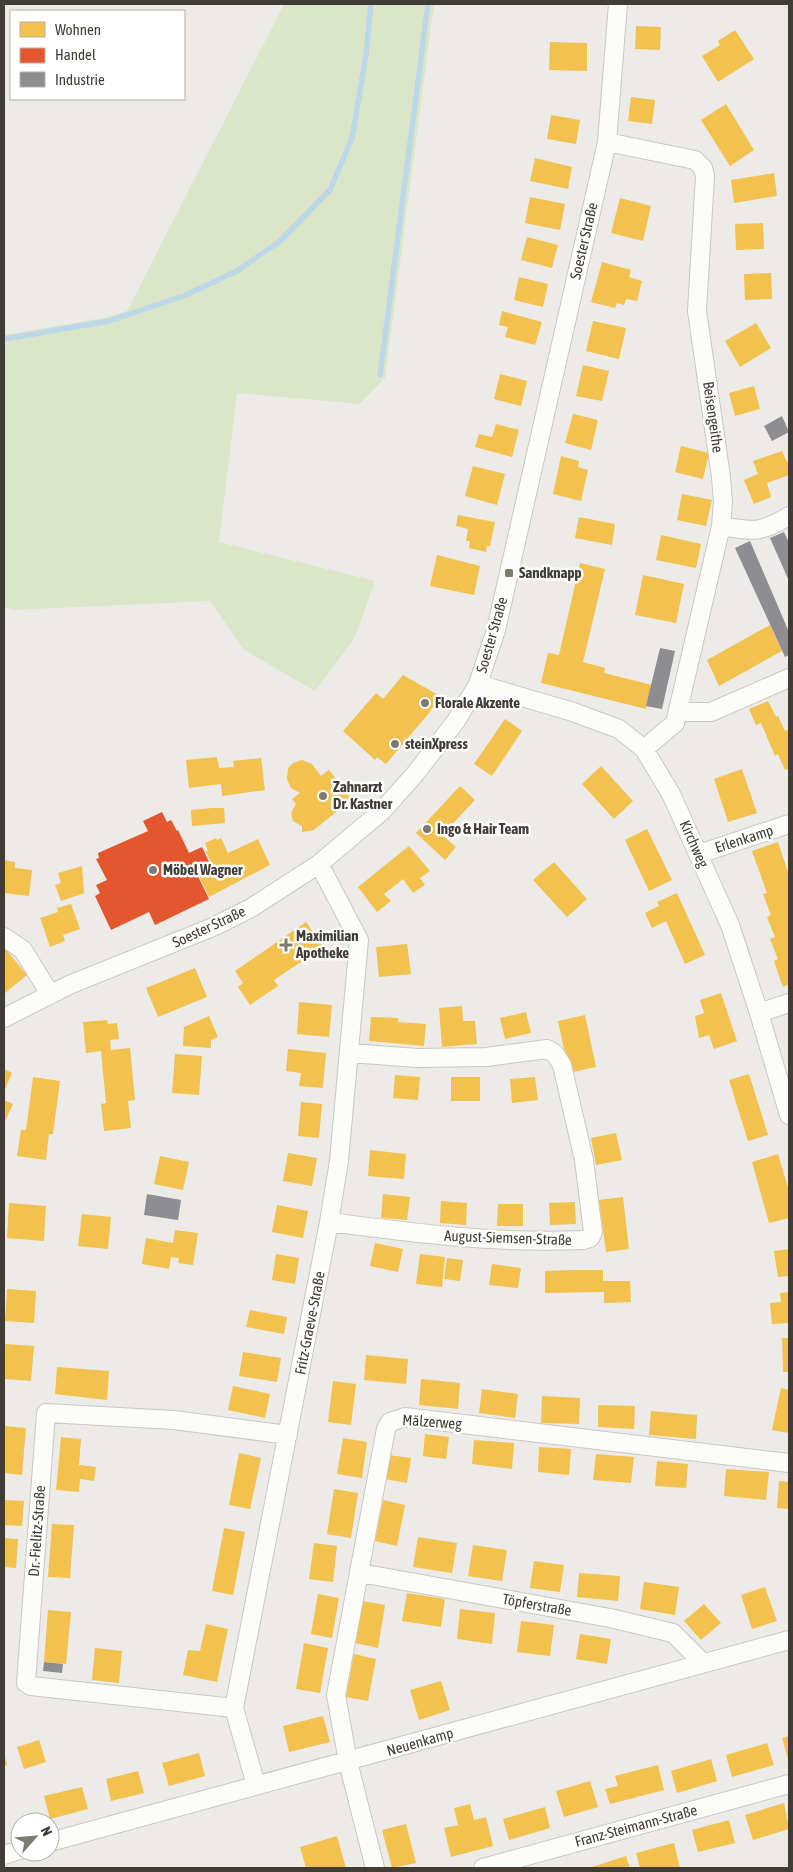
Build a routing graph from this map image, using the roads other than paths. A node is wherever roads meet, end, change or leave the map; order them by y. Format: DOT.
graph roads {
  1 [pos="618,4"];
  2 [pos="607,142"];
  3 [pos="789,516"];
  4 [pos="721,526"];
  5 [pos="789,678"];
  6 [pos="478,684"];
  7 [pos="678,712"];
  8 [pos="644,749"];
  9 [pos="789,824"];
  10 [pos="699,854"];
  11 [pos="320,864"];
  12 [pos="4,937"];
  13 [pos="50,994"];
  14 [pos="789,1003"];
  15 [pos="759,1013"];
  16 [pos="4,1018"];
  17 [pos="350,1053"];
  18 [pos="789,1115"];
  19 [pos="329,1222"];
  20 [pos="288,1435"];
  21 [pos="789,1463"];
  22 [pos="360,1573"];
  23 [pos="789,1640"];
  24 [pos="702,1662"];
  25 [pos="234,1708"];
  26 [pos="348,1762"];
  27 [pos="789,1784"];
  28 [pos="256,1786"];
  29 [pos="60,1839"];
  30 [pos="375,1868"];
  31 [pos="483,1868"];
  1 -- 2 [label="street, Soester Straße"];
  2 -- 4 [label="street, Beisengeithe"];
  2 -- 6 [label="street, Soester Straße"];
  3 -- 4 [label="street"];
  4 -- 7 [label="street, Beisengeithe"];
  5 -- 7 [label="street"];
  6 -- 8 [label="street, Kirchweg"];
  6 -- 11 [label="street, Soester Straße"];
  7 -- 8 [label="street, Beisengeithe"];
  8 -- 10 [label="street, Kirchweg"];
  9 -- 10 [label="street, Erlenkamp"];
  10 -- 15 [label="street, Kirchweg"];
  11 -- 13 [label="street, Soester Straße"];
  11 -- 17 [label="street, Fritz-Graeve-Straße"];
  12 -- 13 [label="street"];
  13 -- 16 [label="street, Soester Straße"];
  14 -- 15 [label="street"];
  15 -- 18 [label="street, Kirchweg"];
  17 -- 19 [label="street, Fritz-Graeve-Straße"];
  17 -- 19 [label="street, August-Siemsen-Straße"];
  19 -- 20 [label="street, Fritz-Graeve-Straße"];
  20 -- 25 [label="street, Fritz-Graeve-Straße"];
  20 -- 25 [label="street, Dr.-Fielitz-Straße"];
  21 -- 22 [label="street, Mälzerweg"];
  22 -- 24 [label="street, Töpferstraße"];
  22 -- 26 [label="street, Mälzerweg"];
  23 -- 24 [label="street, Neuenkamp"];
  24 -- 26 [label="street, Neuenkamp"];
  25 -- 28 [label="street, Fritz-Graeve-Straße"];
  26 -- 28 [label="street, Neuenkamp"];
  26 -- 30 [label="street"];
  27 -- 31 [label="street, Franz-Steimann-Straße"];
  28 -- 29 [label="street, Neuenkamp"];
}
